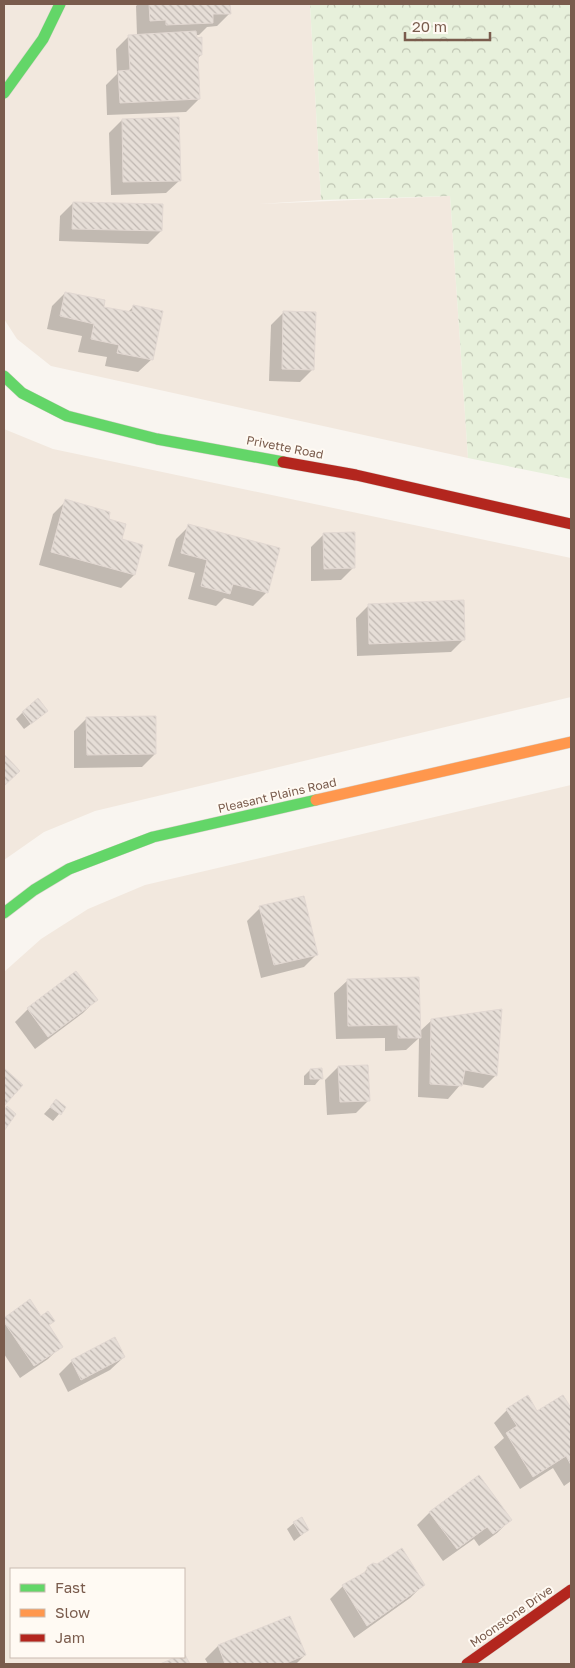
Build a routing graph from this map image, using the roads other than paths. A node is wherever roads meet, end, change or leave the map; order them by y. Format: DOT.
graph roads {
  1 [pos="60,4"];
  2 [pos="4,93"];
  3 [pos="4,376"];
  4 [pos="571,524"];
  5 [pos="571,742"];
  6 [pos="4,913"];
  7 [pos="571,1590"];
  8 [pos="467,1664"];
  1 -- 2 [label="street"];
  3 -- 4 [label="street, Privette Road"];
  5 -- 6 [label="street, Pleasant Plains Road"];
  7 -- 8 [label="street, Moonstone Drive"];
}
